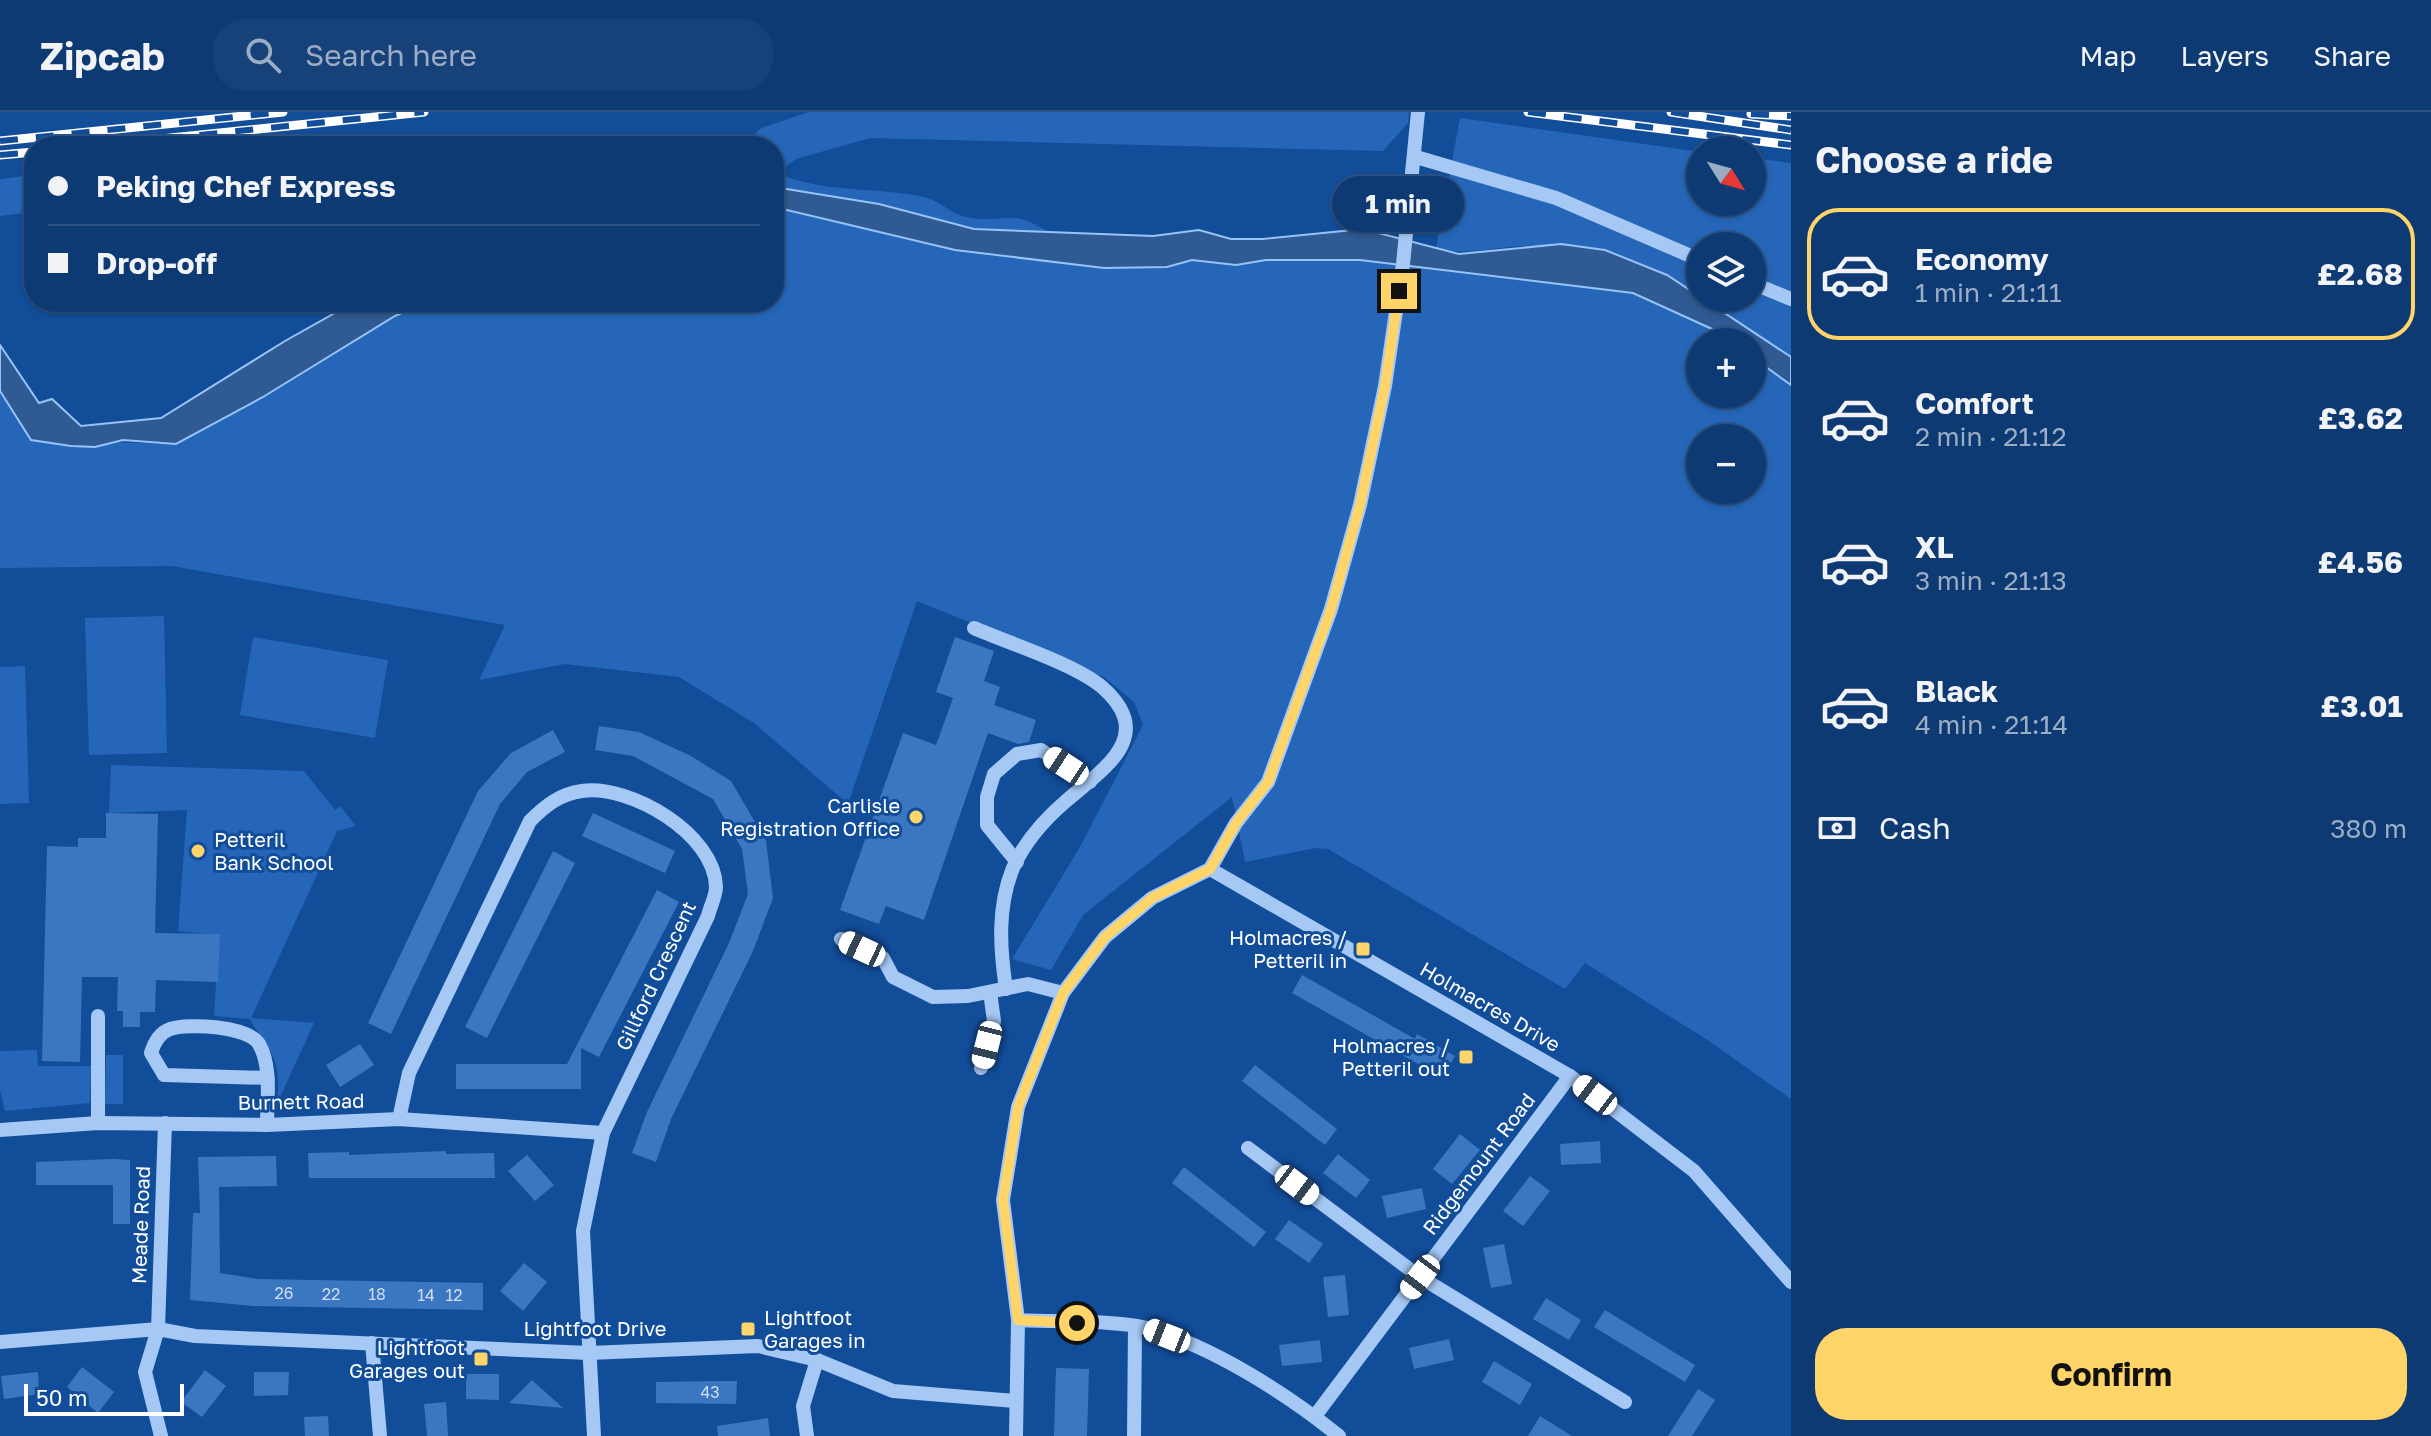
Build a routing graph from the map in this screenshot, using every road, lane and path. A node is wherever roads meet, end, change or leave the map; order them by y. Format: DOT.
graph roads {
  1 [pos="1418,112"];
  2 [pos="1416,157"];
  3 [pos="1686,254"];
  4 [pos="1766,289"];
  5 [pos="1791,299"];
  6 [pos="974,628"];
  7 [pos="1090,782"];
  8 [pos="1017,862"];
  9 [pos="1210,869"];
  10 [pos="841,939"];
  11 [pos="998,990"];
  12 [pos="1063,993"];
  13 [pos="98,1016"];
  14 [pos="981,1068"];
  15 [pos="1570,1076"];
  16 [pos="268,1078"];
  17 [pos="399,1119"];
  18 [pos="98,1123"];
  19 [pos="165,1123"];
  20 [pos="267,1125"];
  21 [pos="0,1130"];
  22 [pos="603,1133"];
  23 [pos="1248,1148"];
  24 [pos="1420,1277"];
  25 [pos="1791,1282"];
  26 [pos="1018,1320"];
  27 [pos="1135,1327"];
  28 [pos="158,1329"];
  29 [pos="0,1342"];
  30 [pos="372,1343"];
  31 [pos="589,1353"];
  32 [pos="817,1360"];
  33 [pos="1015,1401"];
  34 [pos="1625,1402"];
  35 [pos="1315,1416"];
  36 [pos="161,1436"];
  37 [pos="380,1436"];
  38 [pos="594,1436"];
  39 [pos="807,1436"];
  40 [pos="1016,1436"];
  41 [pos="1134,1436"];
  42 [pos="1339,1436"];
  1 -- 2 [label="street"];
  2 -- 3 [label="street"];
  2 -- 9 [label="street"];
  4 -- 5 [label="street"];
  6 -- 7 [label="street"];
  7 -- 8 [label="street"];
  7 -- 8 [label="street"];
  8 -- 11 [label="street"];
  9 -- 12 [label="street"];
  9 -- 15 [label="street, Holmacres Drive"];
  10 -- 11 [label="street"];
  11 -- 12 [label="street"];
  11 -- 14 [label="street"];
  12 -- 26 [label="street"];
  13 -- 18 [label="street"];
  15 -- 24 [label="street, Ridgemount Road"];
  15 -- 25 [label="street, Holmacres Drive"];
  16 -- 16 [label="street"];
  16 -- 20 [label="street"];
  17 -- 20 [label="street, Burnett Road"];
  17 -- 22 [label="street, Burnett Road"];
  17 -- 22 [label="street, Gillford Crescent"];
  18 -- 19 [label="street, Burnett Road"];
  18 -- 21 [label="street, Burnett Road"];
  19 -- 20 [label="street, Burnett Road"];
  19 -- 28 [label="street, Meade Road"];
  22 -- 31 [label="street, Gillford Crescent"];
  23 -- 24 [label="street"];
  24 -- 34 [label="street"];
  24 -- 35 [label="street, Ridgemount Road"];
  26 -- 27 [label="street"];
  26 -- 33 [label="street"];
  27 -- 35 [label="street"];
  27 -- 41 [label="street"];
  28 -- 29 [label="street, Lightfoot Drive"];
  28 -- 30 [label="street, Lightfoot Drive"];
  28 -- 36 [label="street, Meade Road"];
  30 -- 31 [label="street, Lightfoot Drive"];
  30 -- 37 [label="street"];
  31 -- 32 [label="street, Lightfoot Drive"];
  31 -- 38 [label="street, Gillford Crescent"];
  32 -- 33 [label="street, Lightfoot Drive"];
  32 -- 39 [label="street"];
  33 -- 40 [label="street"];
  35 -- 42 [label="street"];
}
